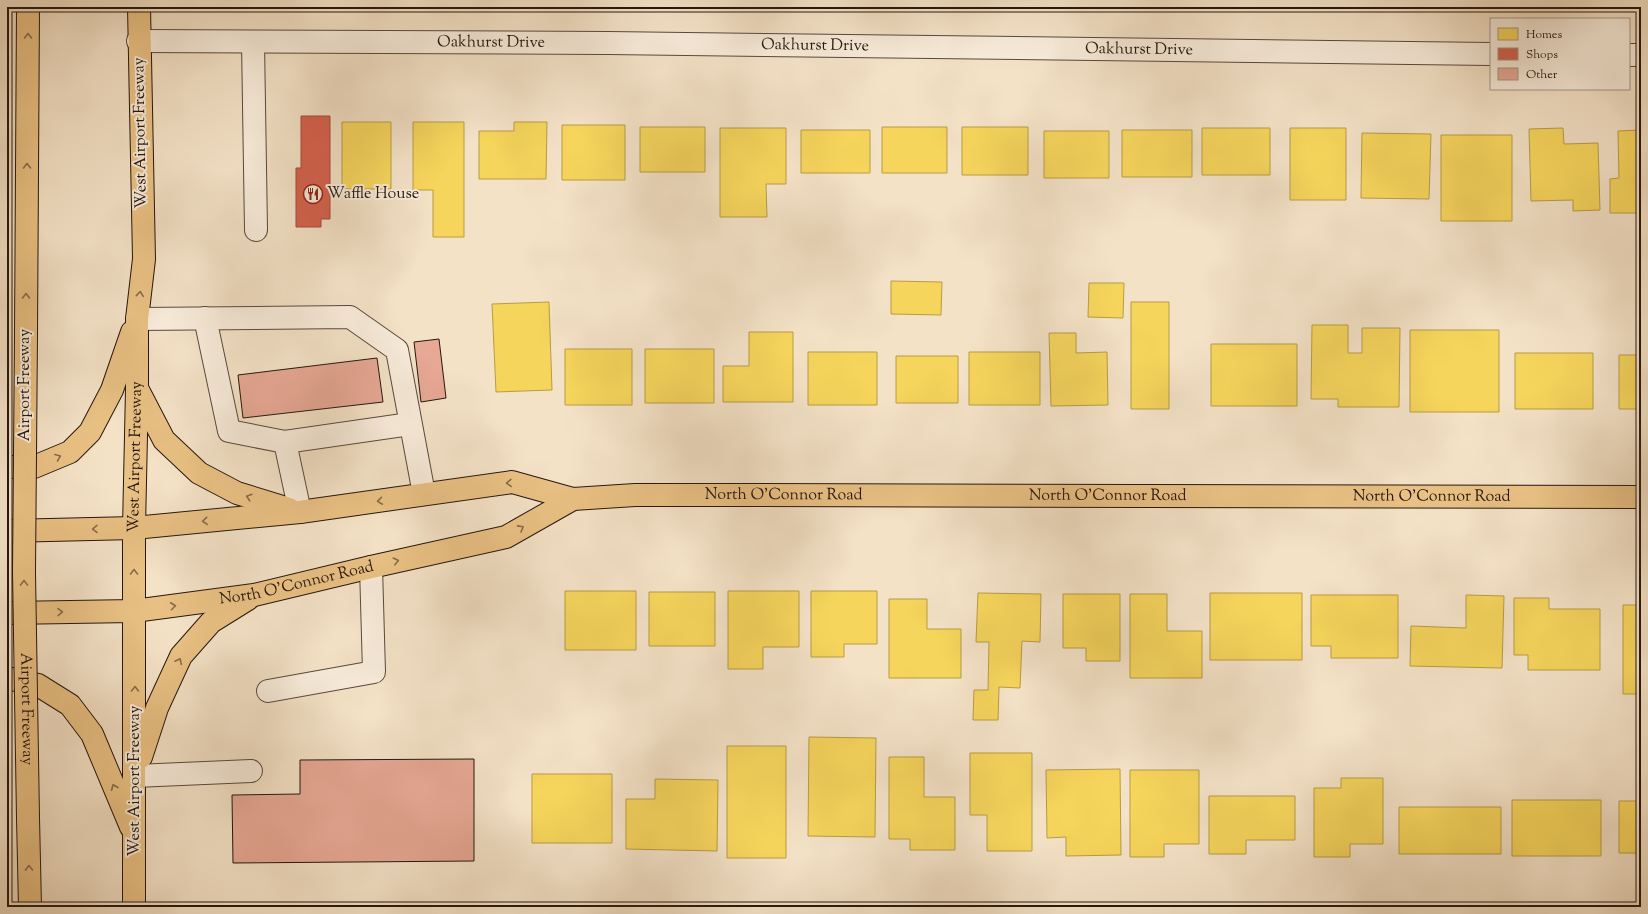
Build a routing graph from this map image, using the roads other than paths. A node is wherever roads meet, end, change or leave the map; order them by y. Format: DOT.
graph roads {
  1 [pos="28,7"];
  2 [pos="139,7"];
  3 [pos="138,42"];
  4 [pos="253,42"];
  5 [pos="1490,54"];
  6 [pos="1630,55"];
  7 [pos="1641,55"];
  8 [pos="256,230"];
  9 [pos="205,318"];
  10 [pos="137,319"];
  11 [pos="137,388"];
  12 [pos="410,424"];
  13 [pos="285,442"];
  14 [pos="7,467"];
  15 [pos="424,494"];
  16 [pos="1641,497"];
  17 [pos="574,499"];
  18 [pos="300,512"];
  19 [pos="134,528"];
  20 [pos="7,531"];
  21 [pos="371,567"];
  22 [pos="254,596"];
  23 [pos="134,611"];
  24 [pos="7,613"];
  25 [pos="7,678"];
  26 [pos="268,691"];
  27 [pos="251,772"];
  28 [pos="135,776"];
  29 [pos="135,836"];
  30 [pos="30,907"];
  31 [pos="134,907"];
  30 -- 1 [label="main road, Airport Freeway, one-way, bridge"];
  2 -- 3 [label="main road, West Airport Freeway"];
  3 -- 4 [label="street, Oakhurst Drive"];
  10 -- 3 [label="main road, West Airport Freeway, one-way"];
  4 -- 5 [label="street, Oakhurst Drive"];
  4 -- 8 [label="street"];
  6 -- 7 [label="street"];
  9 -- 10 [label="street"];
  9 -- 12 [label="street"];
  9 -- 13 [label="street"];
  10 -- 11 [label="main road, West Airport Freeway"];
  14 -- 10 [label="main road, one-way"];
  18 -- 11 [label="main road, one-way"];
  11 -- 19 [label="main road, West Airport Freeway"];
  12 -- 13 [label="street"];
  12 -- 15 [label="street"];
  13 -- 18 [label="street"];
  17 -- 15 [label="main road, North O'Connor Road, one-way"];
  15 -- 18 [label="main road, North O'Connor Road, one-way"];
  16 -- 17 [label="main road, North O'Connor Road"];
  21 -- 17 [label="main road, North O'Connor Road, one-way"];
  18 -- 19 [label="main road, North O'Connor Road, one-way"];
  19 -- 20 [label="main road, North O'Connor Road, one-way"];
  23 -- 19 [label="main road, West Airport Freeway, one-way"];
  21 -- 22 [label="main road, North O'Connor Road"];
  21 -- 26 [label="street"];
  23 -- 22 [label="main road, North O'Connor Road, one-way"];
  28 -- 22 [label="main road, one-way"];
  24 -- 23 [label="main road, North O'Connor Road, one-way"];
  28 -- 23 [label="main road, West Airport Freeway, one-way"];
  29 -- 25 [label="main road, one-way"];
  27 -- 28 [label="street"];
  28 -- 29 [label="main road, West Airport Freeway"];
  29 -- 31 [label="main road, West Airport Freeway"];
}
